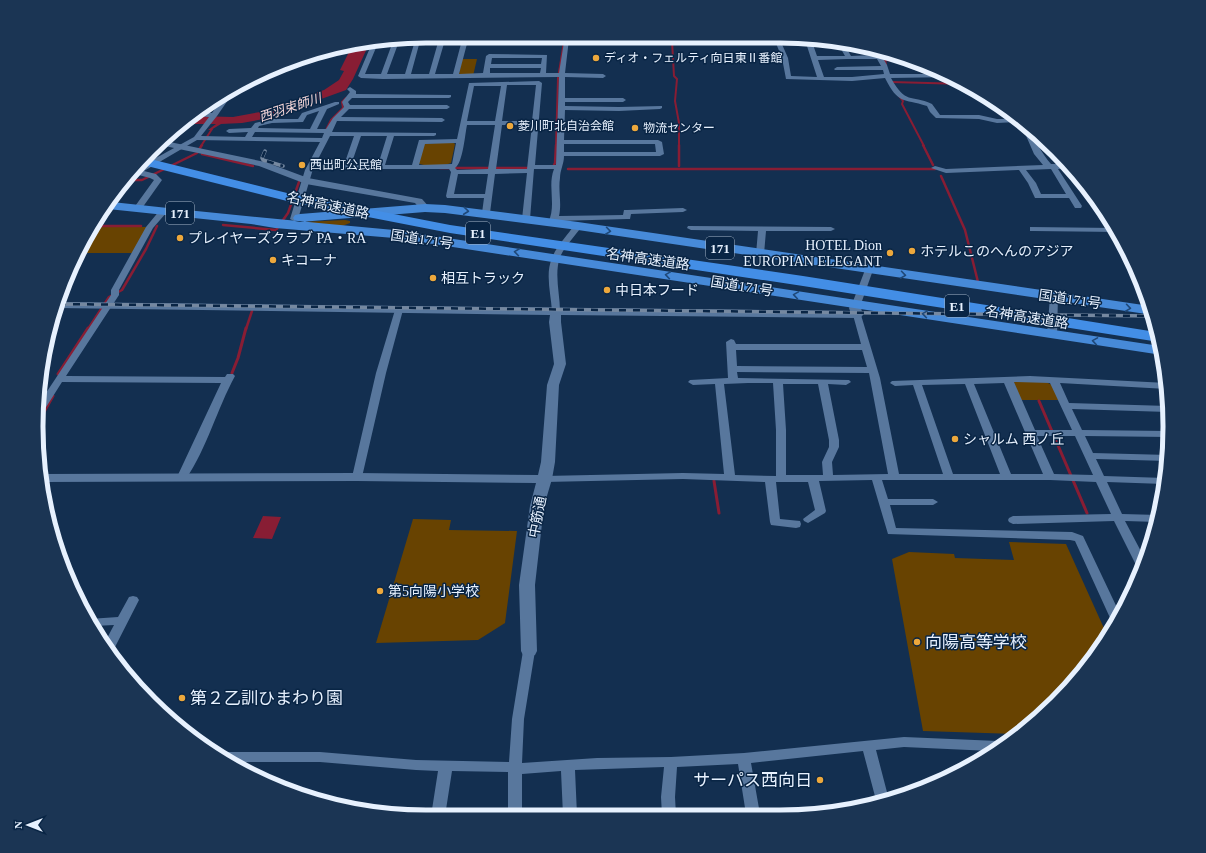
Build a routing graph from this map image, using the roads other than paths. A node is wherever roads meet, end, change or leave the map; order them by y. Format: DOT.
graph roads {
  1 [pos="418,43"];
  2 [pos="438,43"];
  3 [pos="464,43"];
  4 [pos="565,43"];
  5 [pos="779,43"];
  6 [pos="395,44"];
  7 [pos="809,44"];
  8 [pos="374,46"];
  9 [pos="844,48"];
  10 [pos="877,57"];
  11 [pos="814,58"];
  12 [pos="849,58"];
  13 [pos="487,66"];
  14 [pos="544,66"];
  15 [pos="885,68"];
  16 [pos="837,69"];
  17 [pos="363,71"];
  18 [pos="371,71"];
  19 [pos="560,75"];
  20 [pos="543,76"];
  21 [pos="603,76"];
  22 [pos="383,77"];
  23 [pos="407,77"];
  24 [pos="431,77"];
  25 [pos="486,77"];
  26 [pos="936,77"];
  27 [pos="821,78"];
  28 [pos="889,80"];
  29 [pos="452,84"];
  30 [pos="504,84"];
  31 [pos="227,99"];
  32 [pos="659,99"];
  33 [pos="562,100"];
  34 [pos="619,101"];
  35 [pos="337,103"];
  36 [pos="347,107"];
  37 [pos="447,107"];
  38 [pos="324,108"];
  39 [pos="562,108"];
  40 [pos="204,114"];
  41 [pos="215,115"];
  42 [pos="335,119"];
  43 [pos="442,120"];
  44 [pos="1012,121"];
  45 [pos="464,123"];
  46 [pos="499,123"];
  47 [pos="535,123"];
  48 [pos="253,130"];
  49 [pos="229,131"];
  50 [pos="312,131"];
  51 [pos="358,134"];
  52 [pos="391,134"];
  53 [pos="327,135"];
  54 [pos="1029,136"];
  55 [pos="201,138"];
  56 [pos="433,138"];
  57 [pos="247,139"];
  58 [pos="460,142"];
  59 [pos="561,142"];
  60 [pos="167,144"];
  61 [pos="182,147"];
  62 [pos="561,154"];
  63 [pos="156,165"];
  64 [pos="381,166"];
  65 [pos="415,166"];
  66 [pos="1050,166"];
  67 [pos="1061,166"];
  68 [pos="347,167"];
  69 [pos="555,167"];
  70 [pos="310,168"];
  71 [pos="935,168"];
  72 [pos="1021,168"];
  73 [pos="530,169"];
  74 [pos="453,170"];
  75 [pos="492,170"];
  76 [pos="299,192"];
  77 [pos="488,196"];
  78 [pos="1071,196"];
  79 [pos="113,206"];
  80 [pos="1078,206"];
  81 [pos="365,208"];
  82 [pos="137,209"];
  83 [pos="683,210"];
  84 [pos="426,211"];
  85 [pos="163,212"];
  86 [pos="486,213"];
  87 [pos="526,219"];
  88 [pos="284,221"];
  89 [pos="691,228"];
  90 [pos="762,228"];
  91 [pos="831,229"];
  92 [pos="1034,229"];
  93 [pos="1109,230"];
  94 [pos="381,233"];
  95 [pos="553,236"];
  96 [pos="573,237"];
  97 [pos="760,254"];
  98 [pos="863,290"];
  99 [pos="62,305"];
  100 [pos="104,306"];
  101 [pos="398,310"];
  102 [pos="556,311"];
  103 [pos="1145,311"];
  104 [pos="1053,315"];
  105 [pos="1149,324"];
  106 [pos="1152,336"];
  107 [pos="866,348"];
  108 [pos="1155,349"];
  109 [pos="732,369"];
  110 [pos="872,370"];
  111 [pos="59,379"];
  112 [pos="733,380"];
  113 [pos="1008,380"];
  114 [pos="719,381"];
  115 [pos="1054,381"];
  116 [pos="693,382"];
  117 [pos="778,382"];
  118 [pos="846,382"];
  119 [pos="969,382"];
  120 [pos="823,383"];
  121 [pos="895,383"];
  122 [pos="917,383"];
  123 [pos="1161,386"];
  124 [pos="44,404"];
  125 [pos="1067,406"];
  126 [pos="1162,409"];
  127 [pos="1079,432"];
  128 [pos="1031,433"];
  129 [pos="1163,434"];
  130 [pos="1090,456"];
  131 [pos="1162,458"];
  132 [pos="182,477"];
  133 [pos="357,477"];
  134 [pos="730,477"];
  135 [pos="876,477"];
  136 [pos="894,477"];
  137 [pos="949,477"];
  138 [pos="1007,477"];
  139 [pos="1050,477"];
  140 [pos="46,478"];
  141 [pos="814,478"];
  142 [pos="828,478"];
  143 [pos="545,479"];
  144 [pos="776,479"];
  145 [pos="1101,479"];
  146 [pos="1159,481"];
  147 [pos="884,502"];
  148 [pos="933,502"];
  149 [pos="1118,517"];
  150 [pos="1152,518"];
  151 [pos="808,519"];
  152 [pos="1012,520"];
  153 [pos="796,524"];
  154 [pos="1141,556"];
  155 [pos="132,600"];
  156 [pos="1114,614"];
  157 [pos="122,621"];
  158 [pos="96,622"];
  159 [pos="110,643"];
  160 [pos="529,651"];
  161 [pos="868,746"];
  162 [pos="992,746"];
  163 [pos="232,757"];
  164 [pos="744,758"];
  165 [pos="671,762"];
  166 [pos="446,765"];
  167 [pos="515,766"];
  168 [pos="567,766"];
  169 [pos="882,796"];
  170 [pos="439,810"];
  171 [pos="515,810"];
  172 [pos="570,810"];
  173 [pos="669,810"];
  174 [pos="752,810"];
  1 -- 23 [label="street"];
  2 -- 24 [label="street"];
  3 -- 29 [label="street"];
  4 -- 19 [label="street"];
  5 -- 27 [label="street"];
  6 -- 22 [label="street"];
  7 -- 11 [label="street"];
  8 -- 17 [label="street"];
  9 -- 12 [label="street"];
  10 -- 12 [label="street"];
  10 -- 15 [label="street"];
  11 -- 12 [label="street"];
  11 -- 27 [label="street"];
  13 -- 14 [label="street"];
  13 -- 14 [label="street"];
  13 -- 25 [label="street"];
  14 -- 20 [label="street"];
  15 -- 16 [label="street"];
  15 -- 28 [label="street"];
  17 -- 18 [label="street"];
  17 -- 22 [label="street"];
  19 -- 20 [label="street"];
  19 -- 21 [label="street"];
  19 -- 33 [label="street"];
  20 -- 25 [label="street"];
  22 -- 23 [label="street"];
  23 -- 24 [label="street"];
  24 -- 29 [label="street"];
  25 -- 29 [label="street"];
  26 -- 28 [label="street"];
  27 -- 28 [label="street"];
  28 -- 44 [label="street"];
  29 -- 36 [label="street"];
  29 -- 37 [label="street"];
  30 -- 45 [label="street"];
  30 -- 46 [label="street"];
  30 -- 47 [label="street"];
  31 -- 41 [label="street"];
  32 -- 39 [label="street"];
  33 -- 34 [label="street"];
  33 -- 39 [label="street"];
  35 -- 38 [label="street"];
  36 -- 37 [label="street"];
  36 -- 42 [label="street"];
  37 -- 43 [label="street"];
  38 -- 48 [label="street"];
  38 -- 50 [label="street"];
  39 -- 59 [label="street"];
  40 -- 41 [label="street"];
  41 -- 55 [label="street"];
  42 -- 43 [label="street"];
  42 -- 53 [label="street"];
  43 -- 56 [label="street"];
  45 -- 46 [label="street"];
  45 -- 58 [label="street"];
  46 -- 47 [label="street"];
  46 -- 75 [label="street"];
  47 -- 73 [label="street"];
  48 -- 49 [label="street"];
  48 -- 50 [label="street"];
  48 -- 57 [label="street"];
  50 -- 53 [label="street"];
  51 -- 52 [label="street"];
  51 -- 53 [label="street"];
  51 -- 68 [label="street"];
  52 -- 56 [label="street"];
  52 -- 64 [label="street"];
  53 -- 57 [label="street"];
  53 -- 70 [label="street"];
  54 -- 66 [label="street"];
  55 -- 57 [label="street"];
  55 -- 61 [label="street"];
  56 -- 58 [label="street"];
  56 -- 65 [label="street"];
  58 -- 74 [label="street"];
  59 -- 62 [label="street"];
  59 -- 62 [label="street"];
  60 -- 61 [label="street"];
  61 -- 63 [label="street"];
  61 -- 76 [label="street"];
  62 -- 69 [label="street"];
  63 -- 76 [label="highway, 名神高速道路 / E1"];
  63 -- 82 [label="street"];
  64 -- 65 [label="street"];
  64 -- 68 [label="street"];
  65 -- 74 [label="street"];
  66 -- 67 [label="street"];
  66 -- 72 [label="street"];
  66 -- 78 [label="street"];
  68 -- 70 [label="street"];
  69 -- 73 [label="street"];
  69 -- 95 [label="street"];
  70 -- 76 [label="street"];
  71 -- 72 [label="street"];
  72 -- 78 [label="street"];
  73 -- 75 [label="street"];
  73 -- 87 [label="street"];
  74 -- 75 [label="street"];
  74 -- 77 [label="street"];
  75 -- 77 [label="street"];
  76 -- 81 [label="highway, 名神高速道路 / E1"];
  76 -- 84 [label="street"];
  76 -- 88 [label="street"];
  76 -- 95 [label="highway, 名神高速道路 / E1"];
  77 -- 86 [label="street"];
  78 -- 80 [label="street"];
  79 -- 82 [label="highway, 国道171号 / 171"];
  81 -- 84 [label="highway, 名神高速道路 / E1"];
  81 -- 88 [label="highway, 国道171号 / 171"];
  81 -- 94 [label="highway"];
  82 -- 85 [label="highway, 国道171号 / 171"];
  83 -- 95 [label="street"];
  84 -- 86 [label="highway, 国道171号 / 171, one-way"];
  84 -- 95 [label="highway, 名神高速道路 / E1"];
  85 -- 88 [label="highway, 国道171号 / 171"];
  85 -- 100 [label="street"];
  86 -- 87 [label="highway, 国道171号 / 171"];
  87 -- 95 [label="highway, 国道171号 / 171"];
  88 -- 94 [label="highway, 国道171号 / 171"];
  89 -- 90 [label="street"];
  90 -- 91 [label="street"];
  90 -- 97 [label="street"];
  92 -- 93 [label="street"];
  95 -- 94 [label="highway, 国道171号 / 171, one-way"];
  95 -- 96 [label="highway, 名神高速道路 / E1"];
  95 -- 96 [label="highway, 国道171号 / 171"];
  95 -- 96 [label="street, 中筋通"];
  98 -- 95 [label="highway, 国道171号 / 171, one-way"];
  95 -- 102 [label="street, 中筋通"];
  96 -- 97 [label="highway, 国道171号 / 171, one-way"];
  96 -- 98 [label="highway, 名神高速道路 / E1"];
  97 -- 98 [label="highway, 国道171号 / 171"];
  98 -- 102 [label="street"];
  98 -- 104 [label="highway, 名神高速道路 / E1"];
  98 -- 104 [label="highway, 国道171号 / 171, one-way"];
  98 -- 107 [label="street"];
  99 -- 100 [label="street"];
  100 -- 101 [label="street"];
  100 -- 111 [label="street"];
  101 -- 102 [label="street"];
  101 -- 133 [label="street"];
  102 -- 143 [label="street, 中筋通"];
  104 -- 103 [label="highway, 国道171号 / 171, one-way"];
  104 -- 105 [label="highway, 名神高速道路 / E1"];
  104 -- 106 [label="highway, 名神高速道路 / E1"];
  108 -- 104 [label="highway, 国道171号 / 171, one-way"];
  107 -- 109 [label="street"];
  107 -- 110 [label="street"];
  109 -- 110 [label="street"];
  109 -- 112 [label="street"];
  110 -- 136 [label="street"];
  111 -- 124 [label="street"];
  111 -- 132 [label="street"];
  112 -- 114 [label="street"];
  112 -- 117 [label="street"];
  113 -- 115 [label="street"];
  113 -- 119 [label="street"];
  113 -- 128 [label="street"];
  114 -- 116 [label="street"];
  114 -- 134 [label="street"];
  115 -- 123 [label="street"];
  115 -- 125 [label="street"];
  117 -- 120 [label="street"];
  117 -- 144 [label="street"];
  118 -- 120 [label="street"];
  119 -- 122 [label="street"];
  119 -- 138 [label="street"];
  120 -- 142 [label="street"];
  121 -- 122 [label="street"];
  122 -- 137 [label="street"];
  125 -- 126 [label="street"];
  125 -- 127 [label="street"];
  127 -- 128 [label="street"];
  127 -- 129 [label="street"];
  127 -- 130 [label="street"];
  128 -- 139 [label="street"];
  130 -- 131 [label="street"];
  130 -- 145 [label="street"];
  132 -- 133 [label="street"];
  132 -- 140 [label="street"];
  133 -- 143 [label="street"];
  134 -- 143 [label="street"];
  134 -- 144 [label="street"];
  135 -- 136 [label="street"];
  135 -- 142 [label="street"];
  135 -- 147 [label="street"];
  136 -- 137 [label="street"];
  137 -- 138 [label="street"];
  138 -- 139 [label="street"];
  139 -- 145 [label="street"];
  141 -- 142 [label="street"];
  141 -- 144 [label="street"];
  141 -- 151 [label="street"];
  143 -- 160 [label="street, 中筋通"];
  144 -- 153 [label="street"];
  145 -- 146 [label="street"];
  145 -- 149 [label="street"];
  147 -- 148 [label="street"];
  147 -- 156 [label="street"];
  149 -- 150 [label="street"];
  149 -- 152 [label="street"];
  149 -- 154 [label="street"];
  155 -- 157 [label="street"];
  157 -- 158 [label="street"];
  157 -- 159 [label="street"];
  160 -- 167 [label="street, 中筋通"];
  161 -- 162 [label="street"];
  161 -- 164 [label="street"];
  161 -- 169 [label="street"];
  163 -- 166 [label="street"];
  164 -- 165 [label="street"];
  164 -- 174 [label="street"];
  165 -- 168 [label="street"];
  165 -- 173 [label="street"];
  166 -- 167 [label="street"];
  166 -- 170 [label="street"];
  167 -- 168 [label="street"];
  167 -- 171 [label="street, 中筋通"];
  168 -- 172 [label="street"];
}
